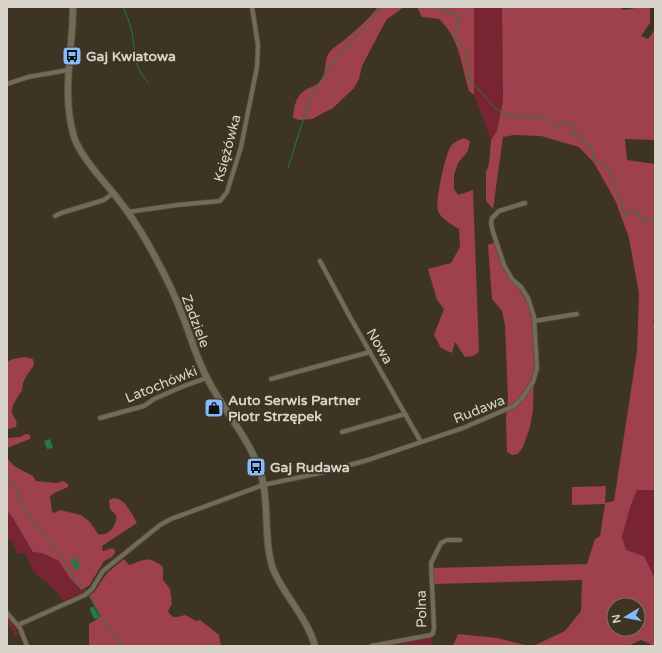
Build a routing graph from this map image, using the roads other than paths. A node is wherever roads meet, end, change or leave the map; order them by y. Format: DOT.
graph roads {
  1 [pos="73,7"];
  2 [pos="252,7"];
  3 [pos="68,70"];
  4 [pos="7,84"];
  5 [pos="113,193"];
  6 [pos="525,203"];
  7 [pos="128,212"];
  8 [pos="55,216"];
  9 [pos="320,261"];
  10 [pos="577,314"];
  11 [pos="534,321"];
  12 [pos="370,352"];
  13 [pos="206,378"];
  14 [pos="271,378"];
  15 [pos="405,414"];
  16 [pos="100,418"];
  17 [pos="342,432"];
  18 [pos="421,442"];
  19 [pos="263,485"];
  20 [pos="460,540"];
  21 [pos="7,613"];
  22 [pos="19,627"];
  23 [pos="27,646"];
  24 [pos="315,646"];
  25 [pos="371,646"];
  1 -- 3 [label="street, Zadziele"];
  2 -- 7 [label="street, Księżówka"];
  3 -- 4 [label="street"];
  3 -- 5 [label="street, Zadziele"];
  5 -- 7 [label="street, Zadziele"];
  5 -- 8 [label="street"];
  6 -- 11 [label="street, Rudawa"];
  7 -- 13 [label="street, Zadziele"];
  9 -- 12 [label="street, Nowa"];
  10 -- 11 [label="street"];
  11 -- 18 [label="street, Rudawa"];
  12 -- 14 [label="street"];
  12 -- 15 [label="street, Nowa"];
  13 -- 16 [label="street, Latochówki"];
  13 -- 19 [label="street, Zadziele"];
  15 -- 17 [label="street"];
  15 -- 18 [label="street, Nowa"];
  18 -- 19 [label="street, Rudawa"];
  19 -- 22 [label="street, Rudawa"];
  19 -- 24 [label="street, Zadziele"];
  20 -- 25 [label="street, Polna"];
  21 -- 22 [label="street"];
  22 -- 23 [label="street"];
}
